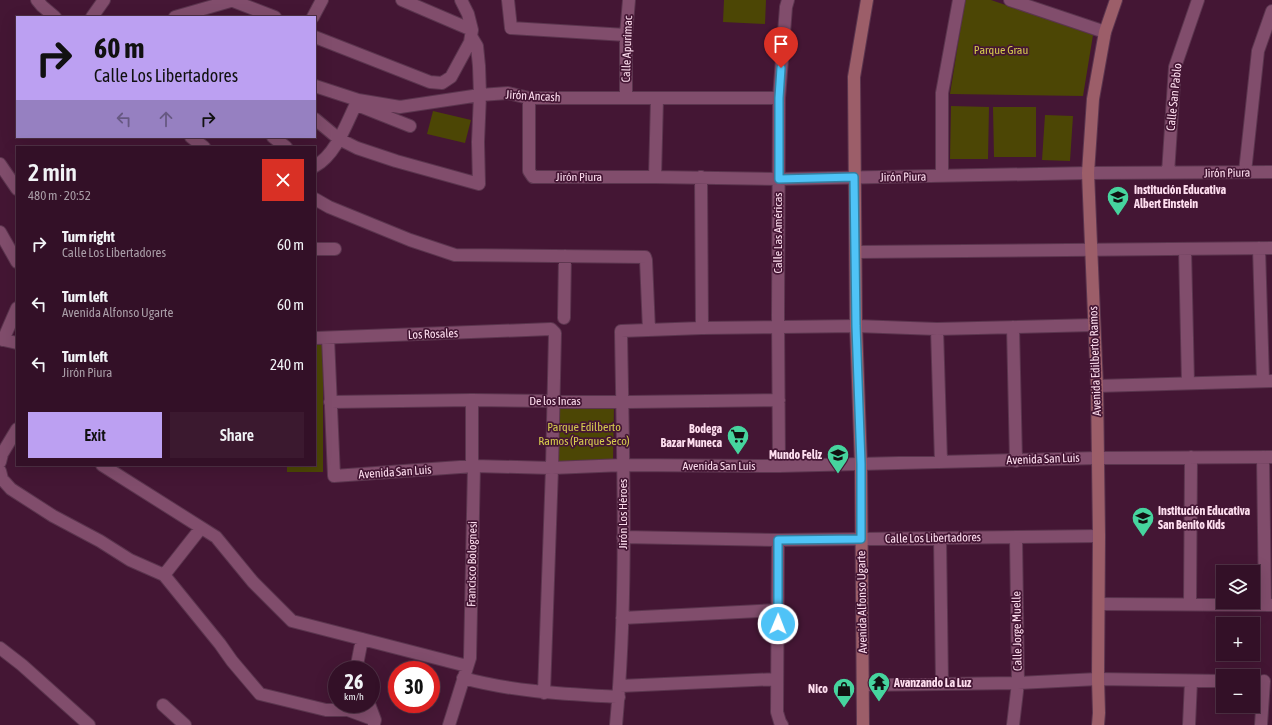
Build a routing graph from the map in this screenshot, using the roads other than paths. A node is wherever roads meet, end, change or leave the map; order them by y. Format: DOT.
graph roads {
  1 [pos="38,0"];
  2 [pos="104,0"];
  3 [pos="322,0"];
  4 [pos="402,0"];
  5 [pos="462,0"];
  6 [pos="508,0"];
  7 [pos="629,0"];
  8 [pos="788,0"];
  9 [pos="867,0"];
  10 [pos="959,0"];
  11 [pos="1010,0"];
  12 [pos="1116,0"];
  13 [pos="1198,0"];
  14 [pos="233,1"];
  15 [pos="1272,11"];
  16 [pos="54,16"];
  17 [pos="93,16"];
  18 [pos="179,16"];
  19 [pos="272,16"];
  20 [pos="314,16"];
  21 [pos="1105,32"];
  22 [pos="472,33"];
  23 [pos="626,35"];
  24 [pos="316,37"];
  25 [pos="316,86"];
  26 [pos="480,95"];
  27 [pos="529,98"];
  28 [pos="626,98"];
  29 [pos="779,98"];
  30 [pos="657,99"];
  31 [pos="357,102"];
  32 [pos="316,120"];
  33 [pos="410,126"];
  34 [pos="192,138"];
  35 [pos="274,138"];
  36 [pos="338,139"];
  37 [pos="203,146"];
  38 [pos="285,146"];
  39 [pos="0,164"];
  40 [pos="316,165"];
  41 [pos="1245,172"];
  42 [pos="1272,172"];
  43 [pos="1088,173"];
  44 [pos="1168,173"];
  45 [pos="942,176"];
  46 [pos="655,177"];
  47 [pos="701,177"];
  48 [pos="854,177"];
  49 [pos="779,179"];
  50 [pos="16,188"];
  51 [pos="316,199"];
  52 [pos="0,232"];
  53 [pos="1259,248"];
  54 [pos="1272,248"];
  55 [pos="316,249"];
  56 [pos="335,249"];
  57 [pos="1185,249"];
  58 [pos="1092,250"];
  59 [pos="856,252"];
  60 [pos="565,256"];
  61 [pos="16,260"];
  62 [pos="16,313"];
  63 [pos="564,318"];
  64 [pos="1094,325"];
  65 [pos="856,326"];
  66 [pos="778,327"];
  67 [pos="1013,327"];
  68 [pos="702,328"];
  69 [pos="937,329"];
  70 [pos="649,330"];
  71 [pos="316,338"];
  72 [pos="328,338"];
  73 [pos="10,340"];
  74 [pos="1268,381"];
  75 [pos="1188,383"];
  76 [pos="1097,386"];
  77 [pos="472,400"];
  78 [pos="779,400"];
  79 [pos="554,401"];
  80 [pos="622,401"];
  81 [pos="330,402"];
  82 [pos="16,431"];
  83 [pos="0,435"];
  84 [pos="7,446"];
  85 [pos="1191,457"];
  86 [pos="1268,457"];
  87 [pos="1098,458"];
  88 [pos="1016,460"];
  89 [pos="0,462"];
  90 [pos="941,462"];
  91 [pos="861,464"];
  92 [pos="623,465"];
  93 [pos="104,466"];
  94 [pos="474,466"];
  95 [pos="779,466"];
  96 [pos="552,468"];
  97 [pos="0,471"];
  98 [pos="201,528"];
  99 [pos="1099,536"];
  100 [pos="623,537"];
  101 [pos="1016,537"];
  102 [pos="940,538"];
  103 [pos="861,539"];
  104 [pos="778,540"];
  105 [pos="164,575"];
  106 [pos="1098,604"];
  107 [pos="1190,605"];
  108 [pos="1268,605"];
  109 [pos="779,610"];
  110 [pos="622,618"];
  111 [pos="362,639"];
  112 [pos="0,648"];
  113 [pos="358,661"];
  114 [pos="467,666"];
  115 [pos="463,678"];
  116 [pos="777,679"];
  117 [pos="1098,679"];
  118 [pos="1191,681"];
  119 [pos="1216,681"];
  120 [pos="1263,681"];
  121 [pos="1018,683"];
  122 [pos="942,684"];
  123 [pos="863,685"];
  124 [pos="619,692"];
  125 [pos="544,693"];
  126 [pos="163,705"];
  127 [pos="328,710"];
  128 [pos="358,713"];
  129 [pos="371,713"];
  130 [pos="374,723"];
  131 [pos="89,725"];
  132 [pos="185,725"];
  133 [pos="449,725"];
  134 [pos="617,725"];
  135 [pos="782,725"];
  136 [pos="863,725"];
  137 [pos="1013,725"];
  138 [pos="1098,725"];
  139 [pos="1189,725"];
  140 [pos="1261,725"];
  1 -- 16 [label="street"];
  2 -- 17 [label="street"];
  3 -- 20 [label="street"];
  4 -- 22 [label="street"];
  5 -- 22 [label="street"];
  6 -- 23 [label="street"];
  7 -- 23 [label="street, Calle Apurimac"];
  8 -- 29 [label="street, Calle Las Américas"];
  9 -- 48 [label="street, Avenida Alfonso Ugarte"];
  10 -- 45 [label="street"];
  11 -- 21 [label="street"];
  12 -- 21 [label="street, Avenida Edilberto Ramos"];
  13 -- 44 [label="street, Calle San Pablo"];
  14 -- 18 [label="street"];
  14 -- 19 [label="street"];
  15 -- 41 [label="street"];
  21 -- 43 [label="street, Avenida Edilberto Ramos"];
  22 -- 24 [label="street"];
  22 -- 26 [label="street"];
  23 -- 28 [label="street, Calle Apurimac"];
  25 -- 31 [label="street, Jirón Ancash"];
  26 -- 27 [label="street, Jirón Ancash"];
  26 -- 31 [label="street, Jirón Ancash"];
  26 -- 36 [label="street"];
  27 -- 28 [label="street, Jirón Ancash"];
  27 -- 46 [label="street, Jirón Piura"];
  28 -- 30 [label="street, Jirón Ancash"];
  29 -- 30 [label="street, Jirón Ancash"];
  29 -- 49 [label="street, Calle Las Américas"];
  30 -- 46 [label="street"];
  31 -- 33 [label="street"];
  31 -- 36 [label="street"];
  32 -- 36 [label="street"];
  34 -- 37 [label="street"];
  35 -- 38 [label="street"];
  36 -- 40 [label="street"];
  39 -- 50 [label="street"];
  41 -- 42 [label="street, Jirón Piura"];
  41 -- 44 [label="street, Jirón Piura"];
  43 -- 44 [label="street, Jirón Piura"];
  43 -- 45 [label="street, Jirón Piura"];
  43 -- 58 [label="street, Avenida Edilberto Ramos"];
  45 -- 48 [label="street, Jirón Piura"];
  46 -- 47 [label="street, Jirón Piura"];
  47 -- 49 [label="street, Jirón Piura"];
  47 -- 68 [label="street"];
  48 -- 49 [label="street, Jirón Piura"];
  48 -- 59 [label="street, Avenida Alfonso Ugarte"];
  49 -- 66 [label="street, Calle Las Américas"];
  51 -- 60 [label="street"];
  52 -- 61 [label="street"];
  53 -- 54 [label="street"];
  53 -- 57 [label="street"];
  53 -- 74 [label="street"];
  55 -- 56 [label="street"];
  57 -- 58 [label="street"];
  57 -- 75 [label="street"];
  58 -- 59 [label="street"];
  58 -- 64 [label="street, Avenida Edilberto Ramos"];
  59 -- 65 [label="street, Avenida Alfonso Ugarte"];
  60 -- 63 [label="street"];
  60 -- 70 [label="street"];
  62 -- 73 [label="street"];
  64 -- 67 [label="street"];
  64 -- 76 [label="street, Avenida Edilberto Ramos"];
  65 -- 66 [label="street"];
  65 -- 69 [label="street"];
  65 -- 91 [label="street, Avenida Alfonso Ugarte"];
  66 -- 68 [label="street"];
  66 -- 78 [label="street, Calle Las Américas"];
  67 -- 69 [label="street"];
  67 -- 88 [label="street"];
  68 -- 70 [label="street"];
  69 -- 90 [label="street"];
  70 -- 80 [label="street, Jirón Los Héroes"];
  71 -- 72 [label="street, Los Rosales"];
  72 -- 79 [label="street, Los Rosales"];
  72 -- 81 [label="street"];
  74 -- 75 [label="street"];
  75 -- 76 [label="street"];
  76 -- 87 [label="street, Avenida Edilberto Ramos"];
  77 -- 79 [label="street, De los Incas"];
  77 -- 81 [label="street, De los Incas"];
  77 -- 94 [label="street, Francisco Bolognesi"];
  78 -- 80 [label="street, De los Incas"];
  78 -- 95 [label="street, Calle Las Américas"];
  79 -- 80 [label="street, De los Incas"];
  79 -- 96 [label="street"];
  80 -- 92 [label="street, Jirón Los Héroes"];
  81 -- 94 [label="street, Avenida San Luis"];
  82 -- 84 [label="street"];
  83 -- 84 [label="street"];
  84 -- 89 [label="street"];
  85 -- 86 [label="street, Avenida San Luis"];
  85 -- 87 [label="street, Avenida San Luis"];
  85 -- 107 [label="street"];
  86 -- 108 [label="street"];
  87 -- 88 [label="street, Avenida San Luis"];
  87 -- 99 [label="street, Avenida Edilberto Ramos"];
  88 -- 90 [label="street, Avenida San Luis"];
  90 -- 91 [label="street, Avenida San Luis"];
  91 -- 95 [label="street, Avenida San Luis"];
  91 -- 103 [label="street, Avenida Alfonso Ugarte"];
  92 -- 95 [label="street, Avenida San Luis"];
  92 -- 96 [label="street, Avenida San Luis"];
  92 -- 100 [label="street, Jirón Los Héroes"];
  93 -- 98 [label="street"];
  94 -- 96 [label="street, Avenida San Luis"];
  94 -- 114 [label="street, Francisco Bolognesi"];
  96 -- 125 [label="street"];
  97 -- 105 [label="street"];
  98 -- 105 [label="street"];
  98 -- 111 [label="street"];
  99 -- 101 [label="street, Calle Los Libertadores"];
  99 -- 106 [label="street, Avenida Edilberto Ramos"];
  100 -- 104 [label="street, Calle Los Libertadores"];
  100 -- 110 [label="street, Jirón Los Héroes"];
  101 -- 102 [label="street, Calle Los Libertadores"];
  101 -- 121 [label="street, Calle Jorge Muelle"];
  102 -- 103 [label="street, Calle Los Libertadores"];
  102 -- 122 [label="street"];
  103 -- 104 [label="street, Calle Los Libertadores"];
  103 -- 123 [label="street, Avenida Alfonso Ugarte"];
  104 -- 109 [label="street"];
  105 -- 127 [label="street"];
  106 -- 107 [label="street"];
  106 -- 117 [label="street, Avenida Edilberto Ramos"];
  107 -- 108 [label="street"];
  109 -- 110 [label="street"];
  109 -- 116 [label="street"];
  110 -- 124 [label="street, Jirón Los Héroes"];
  111 -- 113 [label="street"];
  111 -- 114 [label="street"];
  112 -- 131 [label="street"];
  114 -- 115 [label="street, Francisco Bolognesi"];
  115 -- 125 [label="street"];
  115 -- 133 [label="street, Francisco Bolognesi"];
  116 -- 124 [label="street"];
  116 -- 135 [label="street"];
  117 -- 118 [label="street"];
  117 -- 121 [label="street"];
  117 -- 138 [label="street, Avenida Edilberto Ramos"];
  118 -- 119 [label="street"];
  118 -- 139 [label="street"];
  120 -- 140 [label="street"];
  121 -- 122 [label="street"];
  121 -- 137 [label="street, Calle Jorge Muelle"];
  122 -- 123 [label="street"];
  123 -- 136 [label="street, Avenida Alfonso Ugarte"];
  124 -- 125 [label="street"];
  124 -- 134 [label="street, Jirón Los Héroes"];
  126 -- 132 [label="street"];
  128 -- 130 [label="street"];
  129 -- 130 [label="street"];
}
